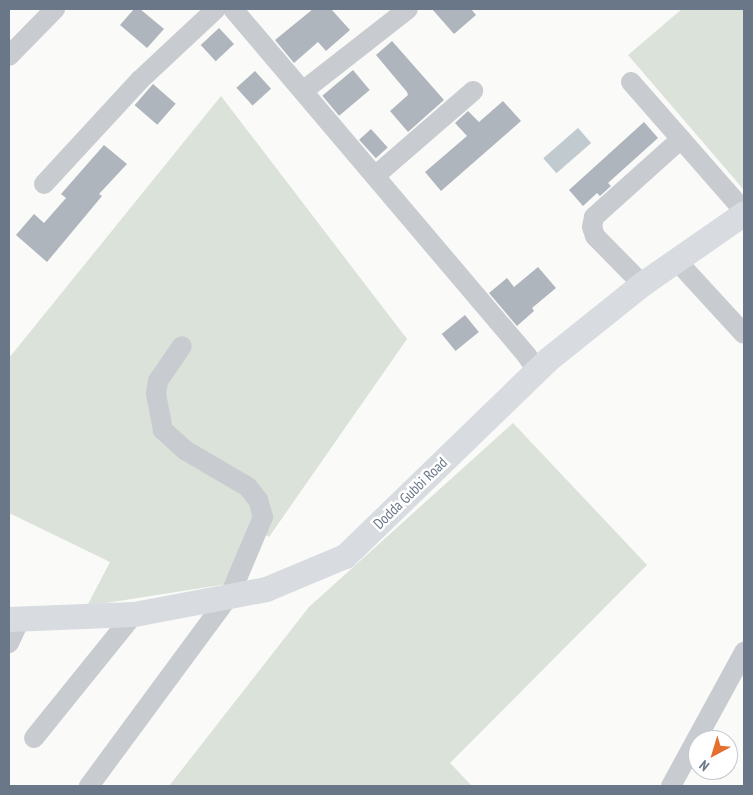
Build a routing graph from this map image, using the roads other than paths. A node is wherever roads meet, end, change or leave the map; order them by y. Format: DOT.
graph roads {
  1 [pos="55,9"];
  2 [pos="216,9"];
  3 [pos="233,9"];
  4 [pos="408,9"];
  5 [pos="9,56"];
  6 [pos="630,82"];
  7 [pos="302,91"];
  8 [pos="473,91"];
  9 [pos="682,140"];
  10 [pos="375,176"];
  11 [pos="44,184"];
  12 [pos="744,212"];
  13 [pos="676,260"];
  14 [pos="642,284"];
  15 [pos="744,334"];
  16 [pos="182,346"];
  17 [pos="536,370"];
  18 [pos="230,595"];
  19 [pos="134,614"];
  20 [pos="14,619"];
  21 [pos="9,643"];
  22 [pos="744,652"];
  23 [pos="34,738"];
  24 [pos="89,786"];
  25 [pos="671,786"];
  1 -- 5 [label="street"];
  2 -- 11 [label="street"];
  3 -- 7 [label="street"];
  4 -- 7 [label="street"];
  6 -- 9 [label="street"];
  7 -- 10 [label="street"];
  8 -- 10 [label="street"];
  9 -- 12 [label="street"];
  9 -- 14 [label="street"];
  10 -- 17 [label="street"];
  12 -- 13 [label="main road, Dodda Gubbi Road"];
  13 -- 14 [label="main road, Dodda Gubbi Road"];
  13 -- 15 [label="street"];
  14 -- 17 [label="main road, Dodda Gubbi Road"];
  16 -- 18 [label="street"];
  17 -- 18 [label="main road, Dodda Gubbi Road"];
  18 -- 19 [label="main road, Dodda Gubbi Road"];
  18 -- 24 [label="street"];
  19 -- 20 [label="main road, Dodda Gubbi Road"];
  19 -- 23 [label="street"];
  20 -- 21 [label="street"];
  22 -- 25 [label="street"];
}
